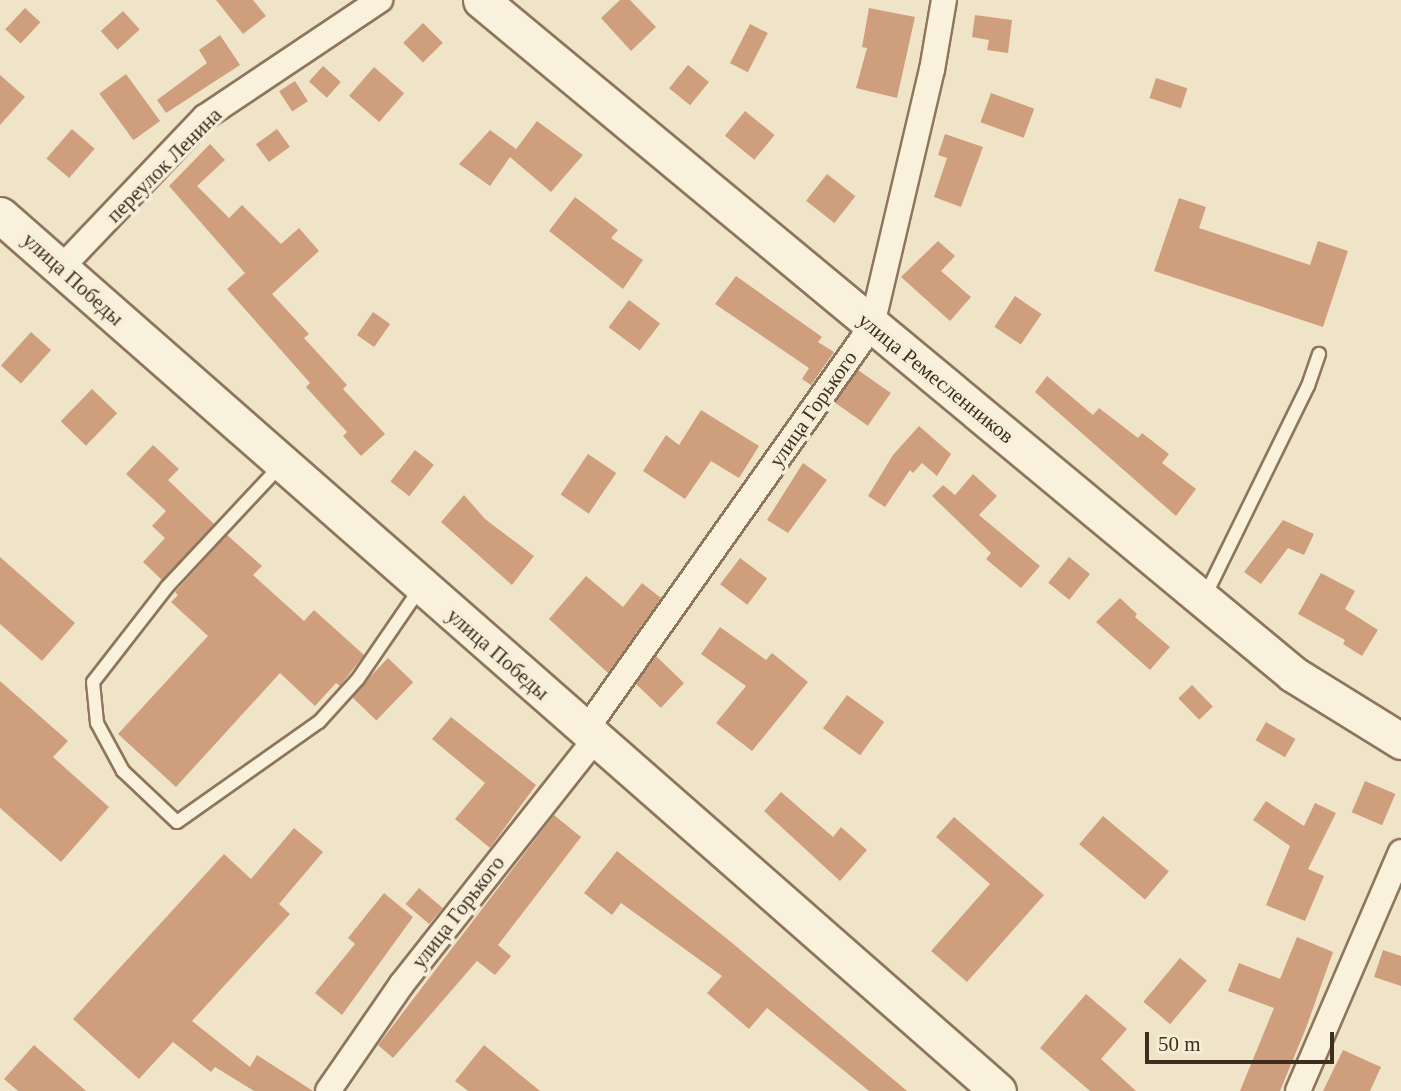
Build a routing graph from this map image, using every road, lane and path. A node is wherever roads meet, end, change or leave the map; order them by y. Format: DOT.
graph roads {
  1 [pos="380,0"];
  2 [pos="481,0"];
  3 [pos="944,0"];
  4 [pos="4,226"];
  5 [pos="60,269"];
  6 [pos="872,325"];
  7 [pos="1319,354"];
  8 [pos="282,464"];
  9 [pos="422,587"];
  10 [pos="1204,598"];
  11 [pos="590,735"];
  12 [pos="1401,741"];
  13 [pos="1401,852"];
  14 [pos="328,1091"];
  15 [pos="998,1091"];
  16 [pos="1298,1091"];
  1 -- 5 [label="street, переулок Ленина"];
  2 -- 6 [label="main road, улица Ремесленников"];
  3 -- 6 [label="street, улица Горького"];
  4 -- 5 [label="main road, улица Победы"];
  5 -- 8 [label="main road, улица Победы"];
  6 -- 10 [label="main road, улица Ремесленников"];
  6 -- 11 [label="street, улица Горького"];
  7 -- 10 [label="lane"];
  8 -- 9 [label="main road, улица Победы"];
  8 -- 9 [label="lane"];
  9 -- 11 [label="main road, улица Победы"];
  10 -- 12 [label="main road, улица Ремесленников"];
  11 -- 14 [label="street, улица Горького"];
  11 -- 15 [label="main road, улица Победы"];
  13 -- 16 [label="street"];
}
